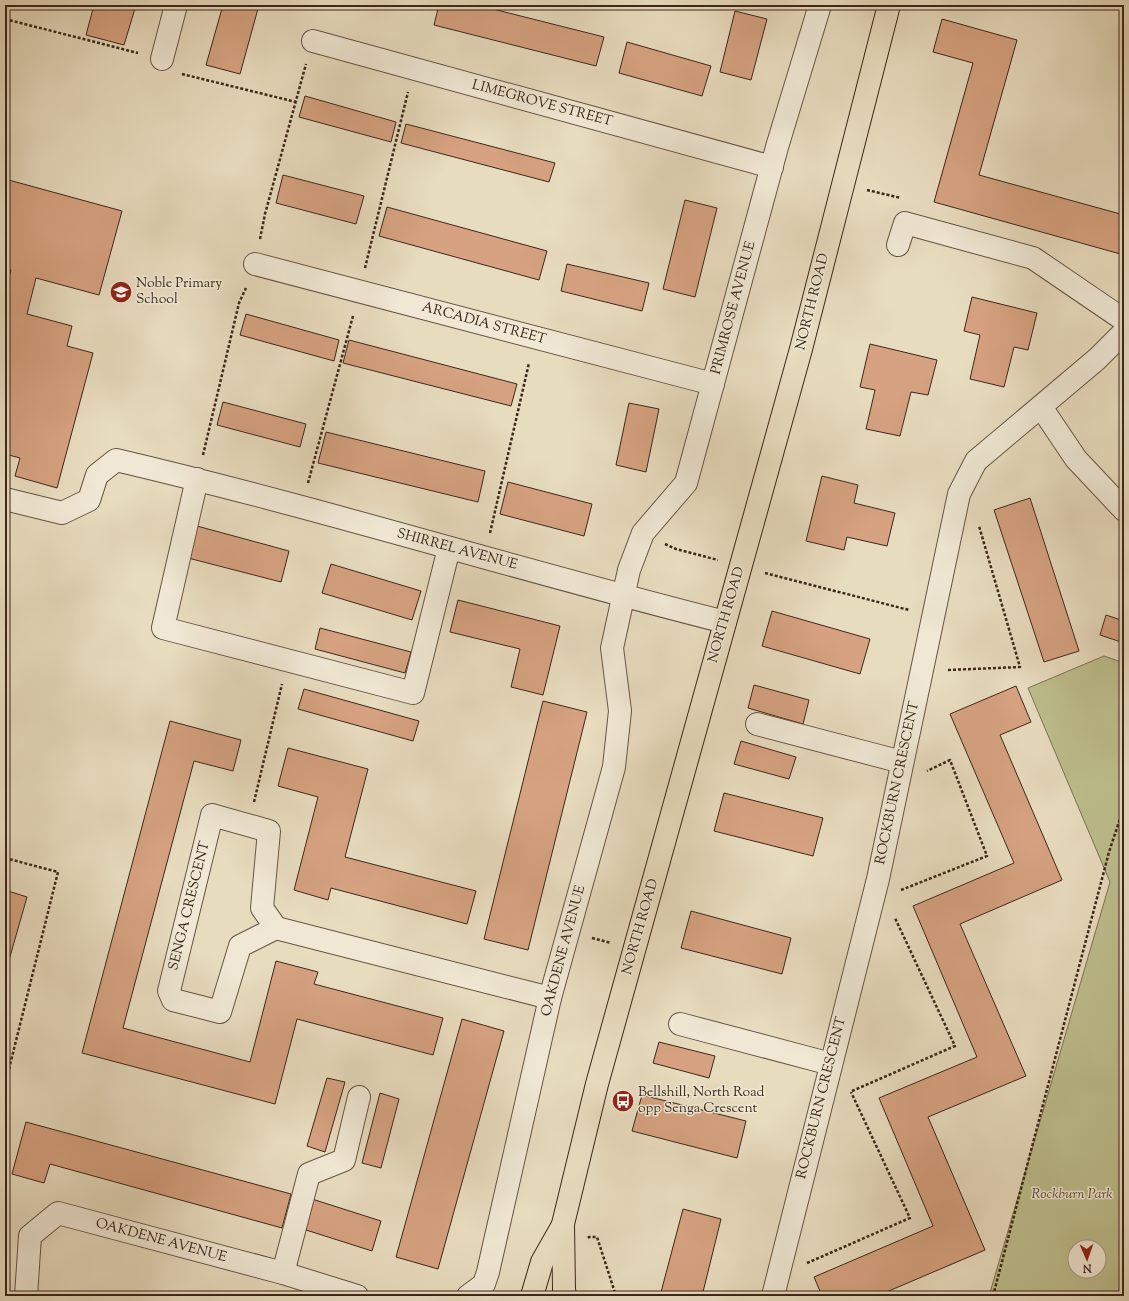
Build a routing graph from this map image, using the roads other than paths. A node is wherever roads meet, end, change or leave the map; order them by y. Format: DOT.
graph roads {
  1 [pos="176,5"];
  2 [pos="820,5"];
  3 [pos="889,5"];
  4 [pos="313,40"];
  5 [pos="162,59"];
  6 [pos="772,167"];
  7 [pos="898,245"];
  8 [pos="255,264"];
  9 [pos="1124,320"];
  10 [pos="1124,332"];
  11 [pos="713,384"];
  12 [pos="1041,406"];
  13 [pos="193,478"];
  14 [pos="5,499"];
  15 [pos="1124,510"];
  16 [pos="449,548"];
  17 [pos="623,597"];
  18 [pos="726,622"];
  19 [pos="757,724"];
  20 [pos="902,762"];
  21 [pos="276,928"];
  22 [pos="550,998"];
  23 [pos="680,1024"];
  24 [pos="831,1064"];
  25 [pos="359,1097"];
  26 [pos="563,1224"];
  27 [pos="283,1273"];
  28 [pos="775,1286"];
  29 [pos="26,1296"];
  30 [pos="357,1296"];
  31 [pos="468,1296"];
  32 [pos="532,1296"];
  33 [pos="565,1296"];
  1 -- 5 [label="street"];
  2 -- 6 [label="street, PRIMROSE AVENUE"];
  3 -- 18 [label="main road, NORTH ROAD"];
  4 -- 6 [label="street, LIMEGROVE STREET"];
  6 -- 11 [label="street, PRIMROSE AVENUE"];
  7 -- 9 [label="street"];
  8 -- 11 [label="street, ARCADIA STREET"];
  10 -- 12 [label="street, ROCKBURN CRESCENT"];
  11 -- 17 [label="street, PRIMROSE AVENUE"];
  12 -- 15 [label="street"];
  12 -- 20 [label="street, ROCKBURN CRESCENT"];
  13 -- 14 [label="street, SHIRREL AVENUE"];
  13 -- 16 [label="street, SHIRREL AVENUE"];
  13 -- 16 [label="street"];
  16 -- 17 [label="street, SHIRREL AVENUE"];
  17 -- 18 [label="street, SHIRREL AVENUE"];
  17 -- 22 [label="street, OAKDENE AVENUE"];
  18 -- 26 [label="main road, NORTH ROAD"];
  19 -- 20 [label="street"];
  20 -- 24 [label="street, ROCKBURN CRESCENT"];
  21 -- 21 [label="street, SENGA CRESCENT"];
  21 -- 22 [label="street"];
  22 -- 31 [label="street, OAKDENE AVENUE"];
  23 -- 24 [label="street"];
  24 -- 28 [label="street, ROCKBURN CRESCENT"];
  25 -- 27 [label="street"];
  26 -- 32 [label="main road, NORTH ROAD"];
  26 -- 33 [label="main road, NORTH ROAD"];
  27 -- 29 [label="street, OAKDENE AVENUE"];
  27 -- 30 [label="street, OAKDENE AVENUE"];
}
